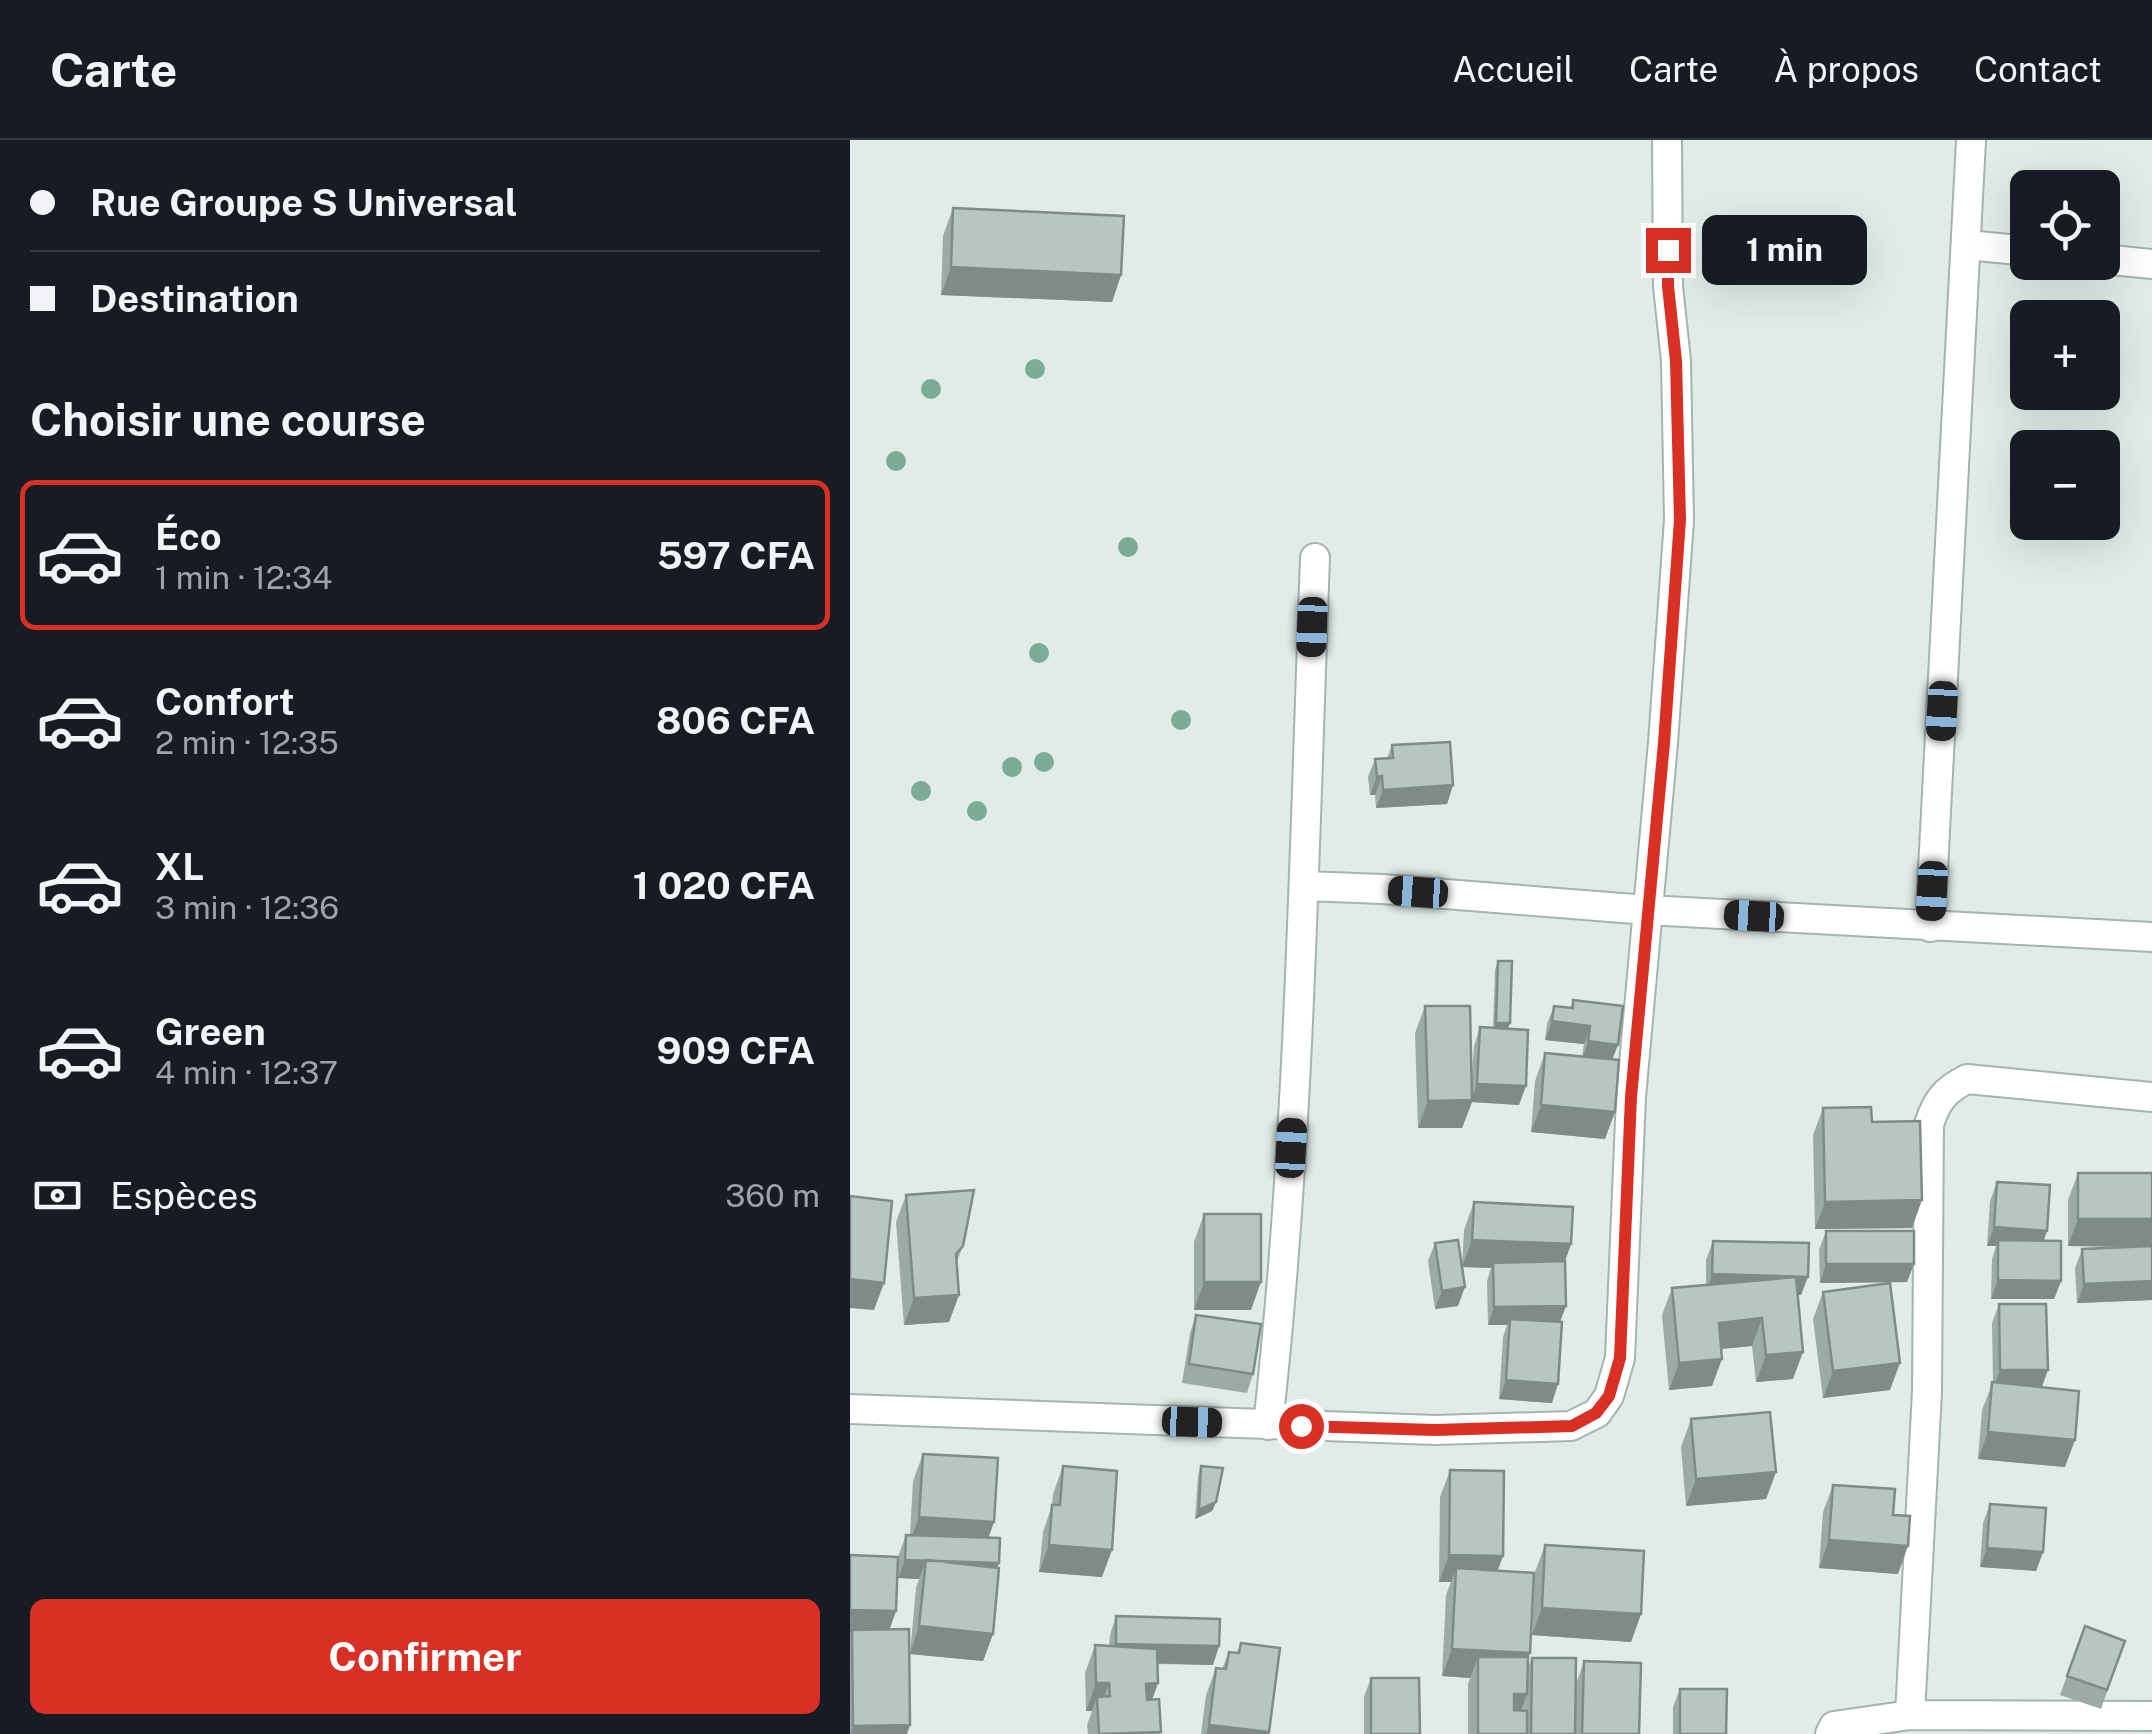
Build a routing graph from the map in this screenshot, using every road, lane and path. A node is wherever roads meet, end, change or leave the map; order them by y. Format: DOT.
graph roads {
  1 [pos="1667,140"];
  2 [pos="1972,140"];
  3 [pos="1968,244"];
  4 [pos="2010,249"];
  5 [pos="2120,261"];
  6 [pos="2152,264"];
  7 [pos="1315,558"];
  8 [pos="1306,886"];
  9 [pos="1648,910"];
  10 [pos="1930,927"];
  11 [pos="2152,937"];
  12 [pos="2152,1097"];
  13 [pos="850,1409"];
  14 [pos="1268,1425"];
  15 [pos="1910,1714"];
  16 [pos="2152,1716"];
  17 [pos="1830,1734"];
  1 -- 9 [label="street"];
  2 -- 3 [label="street"];
  3 -- 4 [label="street"];
  3 -- 10 [label="street"];
  5 -- 6 [label="street"];
  7 -- 8 [label="street"];
  8 -- 9 [label="street"];
  8 -- 14 [label="street"];
  9 -- 10 [label="street"];
  9 -- 14 [label="street"];
  10 -- 11 [label="street"];
  12 -- 15 [label="street"];
  13 -- 14 [label="street"];
  15 -- 16 [label="street"];
  15 -- 17 [label="street"];
}
